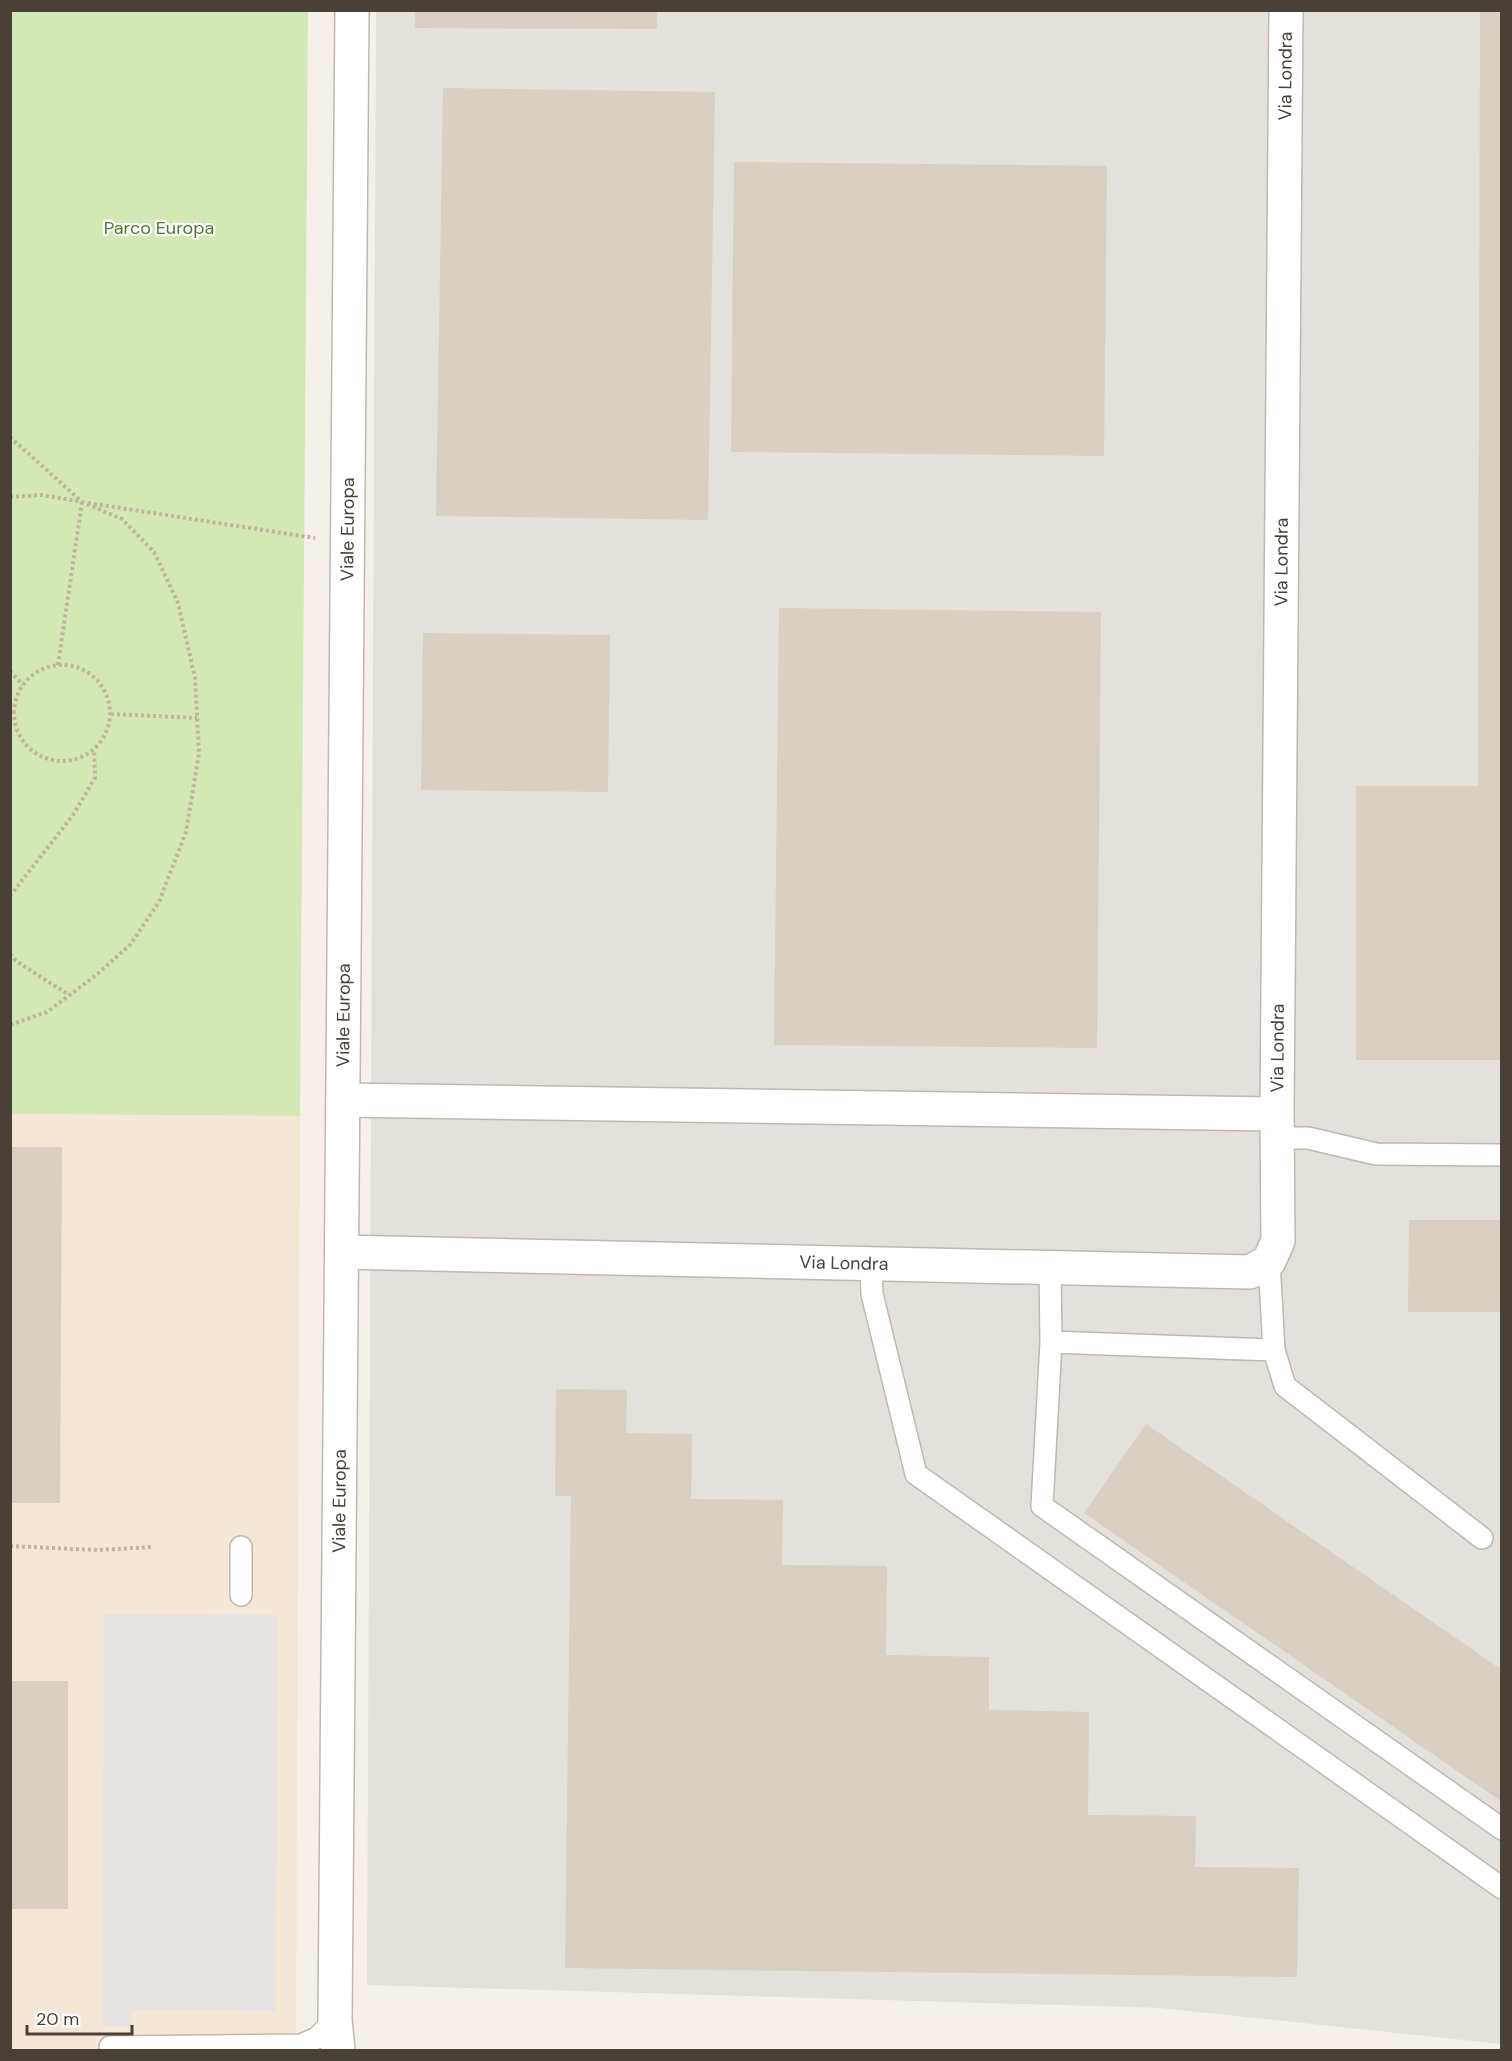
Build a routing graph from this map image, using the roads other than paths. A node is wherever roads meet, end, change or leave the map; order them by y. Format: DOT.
graph roads {
  1 [pos="352,10"];
  2 [pos="1286,10"];
  3 [pos="343,1100"];
  4 [pos="1277,1126"];
  5 [pos="1502,1155"];
  6 [pos="342,1252"];
  7 [pos="1269,1261"];
  8 [pos="872,1263"];
  9 [pos="1050,1268"];
  10 [pos="1051,1342"];
  11 [pos="1274,1350"];
  12 [pos="1482,1538"];
  13 [pos="241,1547"];
  14 [pos="241,1595"];
  15 [pos="1502,1829"];
  16 [pos="1502,1888"];
  17 [pos="337,2035"];
  18 [pos="110,2047"];
  1 -- 3 [label="street, Viale Europa"];
  2 -- 4 [label="street, Via Londra"];
  3 -- 4 [label="street, Via Londra"];
  3 -- 6 [label="street, Viale Europa"];
  4 -- 5 [label="lane"];
  4 -- 7 [label="street, Via Londra"];
  6 -- 8 [label="street, Via Londra"];
  6 -- 17 [label="street, Viale Europa"];
  7 -- 9 [label="street, Via Londra"];
  7 -- 11 [label="lane"];
  8 -- 9 [label="street, Via Londra"];
  8 -- 16 [label="lane"];
  9 -- 10 [label="lane"];
  10 -- 11 [label="lane"];
  10 -- 15 [label="lane"];
  11 -- 12 [label="lane"];
  13 -- 14 [label="lane"];
  17 -- 18 [label="lane, Viale Europa"];
}
